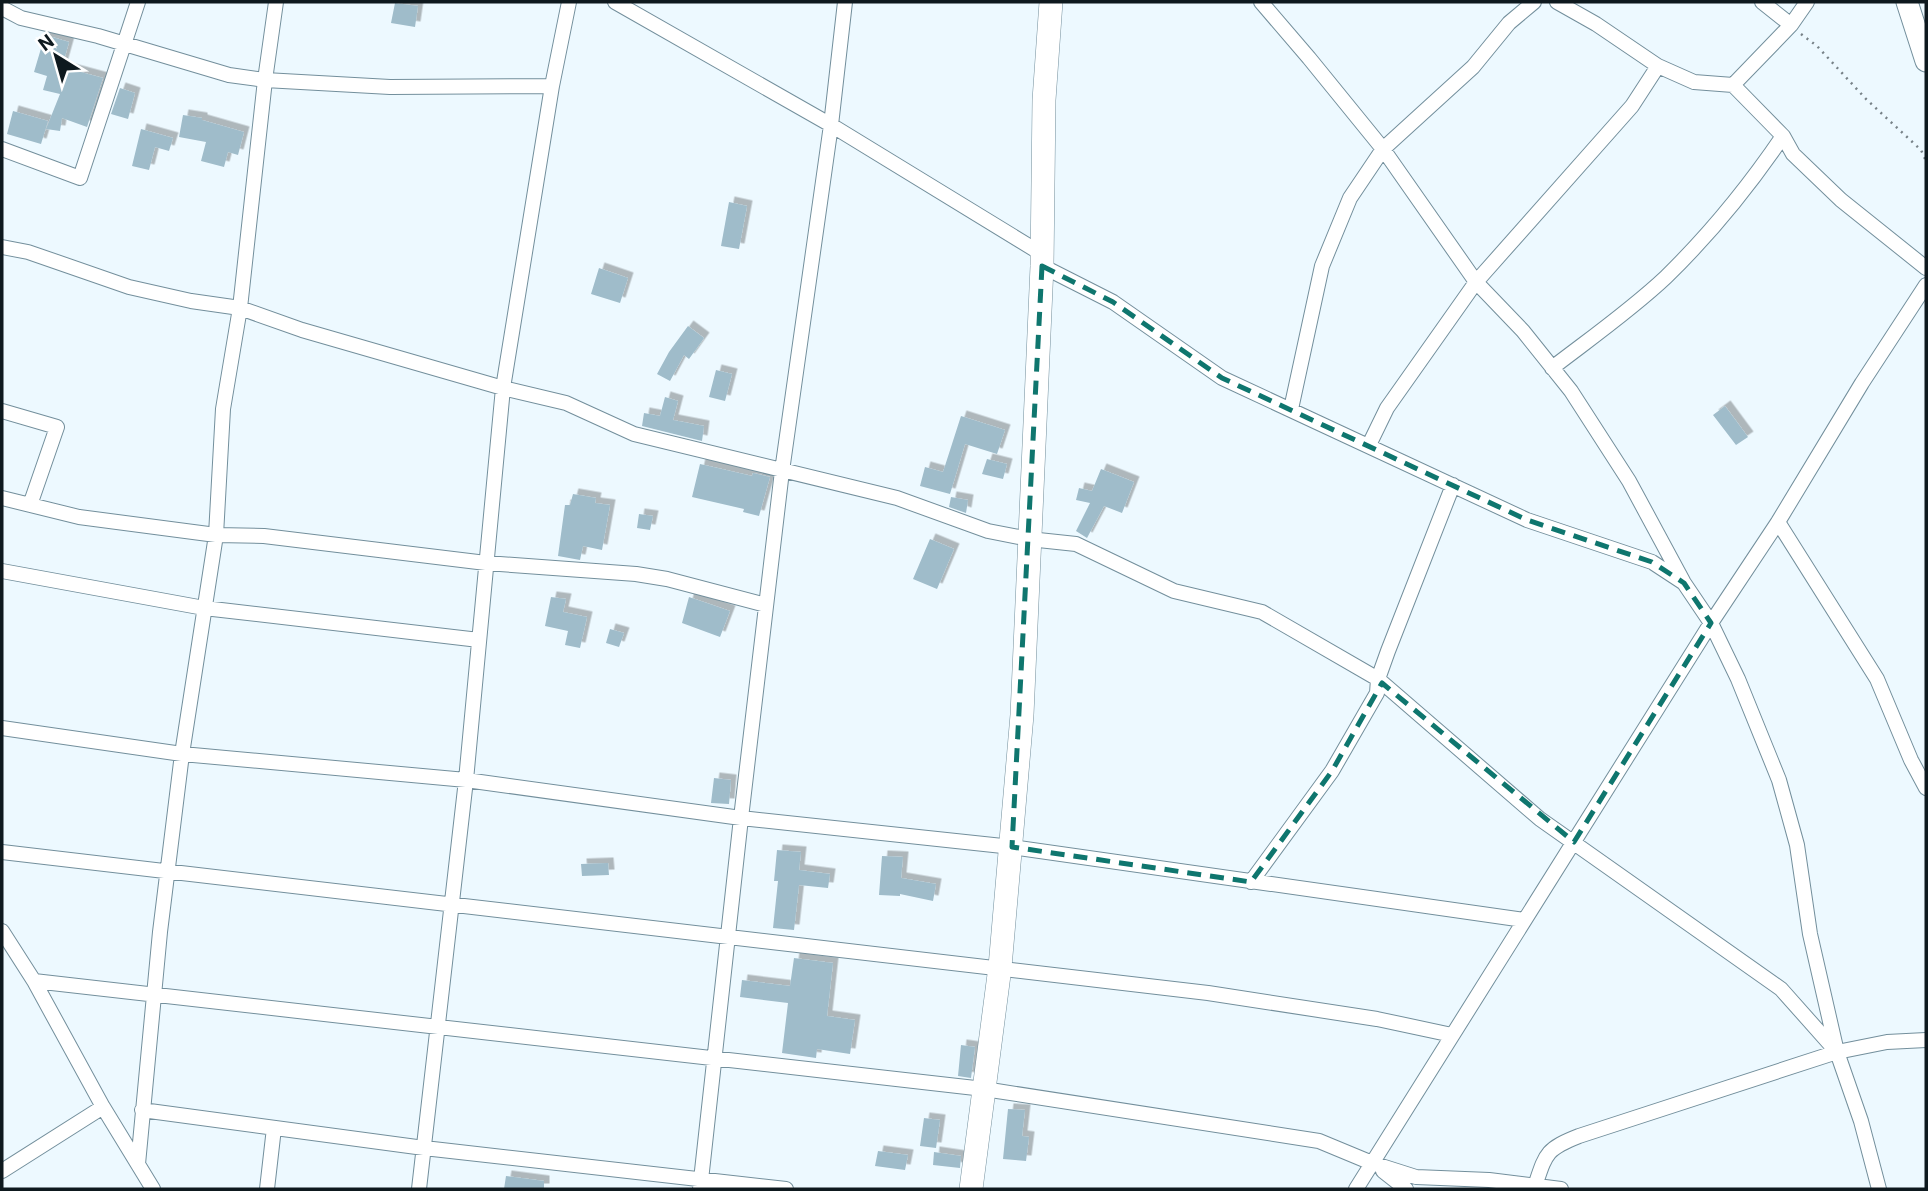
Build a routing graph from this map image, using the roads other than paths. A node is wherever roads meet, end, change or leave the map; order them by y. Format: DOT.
graph roads {
  1 [pos="138,2"];
  2 [pos="276,2"];
  3 [pos="569,2"];
  4 [pos="615,2"];
  5 [pos="845,2"];
  6 [pos="1051,2"];
  7 [pos="1261,2"];
  8 [pos="1534,2"];
  9 [pos="1557,2"];
  10 [pos="1762,2"];
  11 [pos="1807,2"];
  12 [pos="1907,2"];
  13 [pos="2,8"];
  14 [pos="1791,25"];
  15 [pos="124,44"];
  16 [pos="1926,61"];
  17 [pos="1658,66"];
  18 [pos="265,80"];
  19 [pos="1733,85"];
  20 [pos="552,86"];
  21 [pos="831,125"];
  22 [pos="1783,136"];
  23 [pos="2,149"];
  24 [pos="1383,149"];
  25 [pos="2,247"];
  26 [pos="1042,260"];
  27 [pos="1926,268"];
  28 [pos="1476,282"];
  29 [pos="1926,285"];
  30 [pos="240,308"];
  31 [pos="1552,368"];
  32 [pos="503,388"];
  33 [pos="1291,409"];
  34 [pos="2,411"];
  35 [pos="1369,445"];
  36 [pos="782,471"];
  37 [pos="1453,485"];
  38 [pos="2,498"];
  39 [pos="30,505"];
  40 [pos="1778,522"];
  41 [pos="216,535"];
  42 [pos="1029,539"];
  43 [pos="486,563"];
  44 [pos="2,571"];
  45 [pos="1684,583"];
  46 [pos="766,605"];
  47 [pos="204,608"];
  48 [pos="1711,623"];
  49 [pos="479,640"];
  50 [pos="1378,680"];
  51 [pos="2,728"];
  52 [pos="182,754"];
  53 [pos="466,780"];
  54 [pos="1926,788"];
  55 [pos="741,818"];
  56 [pos="1573,842"];
  57 [pos="1012,846"];
  58 [pos="2,852"];
  59 [pos="167,872"];
  60 [pos="1251,883"];
  61 [pos="451,905"];
  62 [pos="1524,920"];
  63 [pos="2,932"];
  64 [pos="728,938"];
  65 [pos="1000,967"];
  66 [pos="34,981"];
  67 [pos="154,995"];
  68 [pos="437,1027"];
  69 [pos="1452,1035"];
  70 [pos="1925,1036"];
  71 [pos="1837,1052"];
  72 [pos="715,1059"];
  73 [pos="984,1089"];
  74 [pos="103,1107"];
  75 [pos="142,1110"];
  76 [pos="274,1128"];
  77 [pos="424,1148"];
  78 [pos="1372,1163"];
  79 [pos="138,1164"];
  80 [pos="2,1171"];
  81 [pos="701,1184"];
  82 [pos="1535,1186"];
  83 [pos="153,1189"];
  84 [pos="267,1189"];
  85 [pos="419,1189"];
  86 [pos="786,1189"];
  87 [pos="971,1189"];
  88 [pos="1356,1189"];
  89 [pos="1406,1189"];
  90 [pos="1561,1189"];
  91 [pos="1878,1189"];
  1 -- 15 [label="street"];
  2 -- 18 [label="street"];
  3 -- 20 [label="street"];
  4 -- 21 [label="street"];
  5 -- 21 [label="street"];
  6 -- 26 [label="main road"];
  7 -- 24 [label="street"];
  8 -- 24 [label="street"];
  9 -- 17 [label="street"];
  10 -- 14 [label="street"];
  11 -- 14 [label="street"];
  12 -- 16 [label="street"];
  13 -- 15 [label="street"];
  14 -- 19 [label="street"];
  15 -- 18 [label="street"];
  15 -- 23 [label="street"];
  17 -- 19 [label="street"];
  17 -- 28 [label="street"];
  18 -- 20 [label="street"];
  18 -- 30 [label="street"];
  19 -- 22 [label="street"];
  20 -- 32 [label="street"];
  21 -- 26 [label="street"];
  21 -- 36 [label="street"];
  22 -- 27 [label="street"];
  22 -- 31 [label="street"];
  24 -- 28 [label="street"];
  24 -- 33 [label="street"];
  25 -- 30 [label="street"];
  26 -- 33 [label="street"];
  26 -- 42 [label="main road"];
  28 -- 31 [label="street"];
  28 -- 35 [label="street"];
  29 -- 40 [label="street"];
  30 -- 32 [label="street"];
  30 -- 41 [label="street"];
  31 -- 45 [label="street"];
  32 -- 36 [label="street"];
  32 -- 43 [label="street"];
  33 -- 35 [label="street"];
  34 -- 39 [label="street"];
  35 -- 37 [label="street"];
  36 -- 42 [label="street"];
  36 -- 46 [label="street"];
  37 -- 45 [label="street"];
  37 -- 50 [label="street"];
  38 -- 39 [label="street"];
  39 -- 41 [label="street"];
  40 -- 48 [label="street"];
  40 -- 54 [label="street"];
  41 -- 43 [label="street"];
  41 -- 47 [label="street"];
  42 -- 50 [label="street"];
  42 -- 57 [label="main road"];
  43 -- 46 [label="street"];
  43 -- 49 [label="street"];
  44 -- 47 [label="street"];
  45 -- 48 [label="street"];
  46 -- 55 [label="street"];
  47 -- 49 [label="street"];
  47 -- 52 [label="street"];
  48 -- 56 [label="street"];
  48 -- 71 [label="street"];
  49 -- 53 [label="street"];
  50 -- 56 [label="street"];
  50 -- 60 [label="street"];
  51 -- 52 [label="street"];
  52 -- 53 [label="street"];
  52 -- 59 [label="street"];
  53 -- 55 [label="street"];
  53 -- 61 [label="street"];
  55 -- 57 [label="street"];
  55 -- 64 [label="street"];
  56 -- 62 [label="street"];
  56 -- 71 [label="street"];
  57 -- 60 [label="street"];
  57 -- 65 [label="main road"];
  58 -- 59 [label="street"];
  59 -- 61 [label="street"];
  59 -- 67 [label="street"];
  60 -- 62 [label="street"];
  61 -- 64 [label="street"];
  61 -- 68 [label="street"];
  62 -- 69 [label="street"];
  63 -- 66 [label="street"];
  64 -- 65 [label="street"];
  64 -- 72 [label="street"];
  65 -- 69 [label="street"];
  65 -- 73 [label="main road"];
  66 -- 67 [label="street"];
  66 -- 74 [label="street"];
  67 -- 68 [label="street"];
  67 -- 75 [label="street"];
  68 -- 72 [label="street"];
  68 -- 77 [label="street"];
  69 -- 78 [label="street"];
  70 -- 71 [label="street"];
  71 -- 82 [label="street"];
  71 -- 91 [label="street"];
  72 -- 73 [label="street"];
  72 -- 81 [label="street"];
  73 -- 78 [label="street"];
  73 -- 87 [label="main road"];
  74 -- 79 [label="street"];
  74 -- 80 [label="street"];
  75 -- 76 [label="street"];
  75 -- 79 [label="street"];
  76 -- 77 [label="street"];
  76 -- 84 [label="street"];
  77 -- 81 [label="street"];
  77 -- 85 [label="street"];
  78 -- 82 [label="street"];
  78 -- 88 [label="street"];
  78 -- 89 [label="street"];
  79 -- 83 [label="street"];
  81 -- 86 [label="street"];
  82 -- 90 [label="street"];
}
